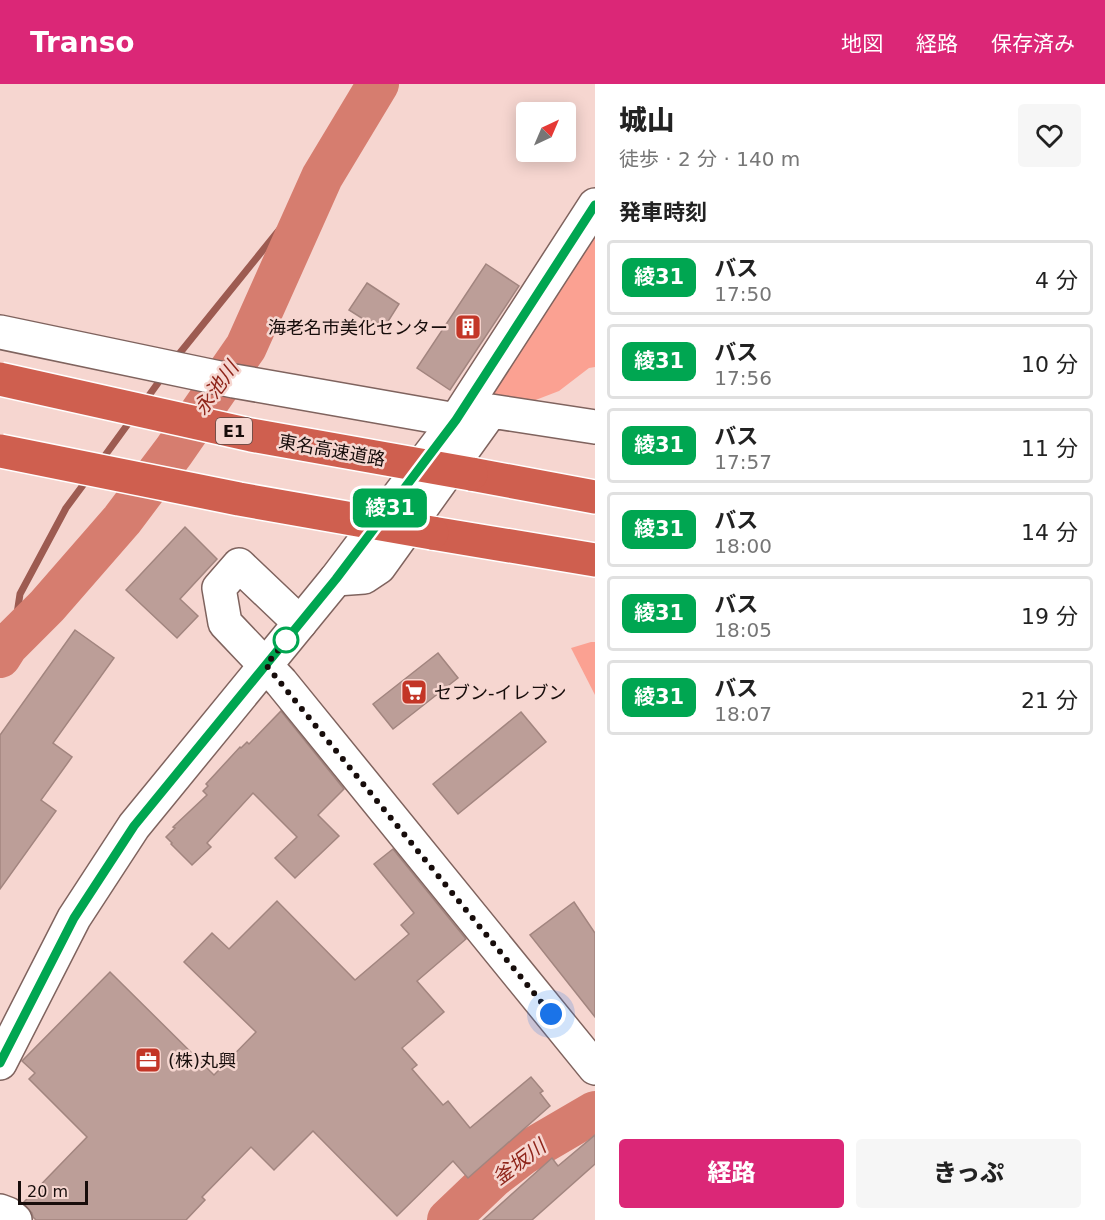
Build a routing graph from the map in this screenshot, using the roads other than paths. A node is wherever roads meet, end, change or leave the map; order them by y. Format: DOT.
graph roads {
  1 [pos="595,205"];
  2 [pos="0,311"];
  3 [pos="0,332"];
  4 [pos="32,339"];
  5 [pos="0,379"];
  6 [pos="456,420"];
  7 [pos="595,428"];
  8 [pos="0,451"];
  9 [pos="595,497"];
  10 [pos="595,560"];
  11 [pos="336,579"];
  12 [pos="300,623"];
  13 [pos="266,665"];
  14 [pos="0,1063"];
  15 [pos="595,1068"];
  16 [pos="0,1211"];
  17 [pos="15,1220"];
  1 -- 6 [label="street"];
  2 -- 4 [label="street"];
  3 -- 4 [label="street"];
  4 -- 6 [label="street"];
  5 -- 9 [label="highway, 東名高速道路 / E1, bridge"];
  6 -- 11 [label="street"];
  7 -- 11 [label="street"];
  8 -- 10 [label="highway, bridge"];
  11 -- 12 [label="street"];
  12 -- 13 [label="street"];
  12 -- 13 [label="street"];
  13 -- 14 [label="street"];
  13 -- 15 [label="street"];
  16 -- 17 [label="street"];
}
